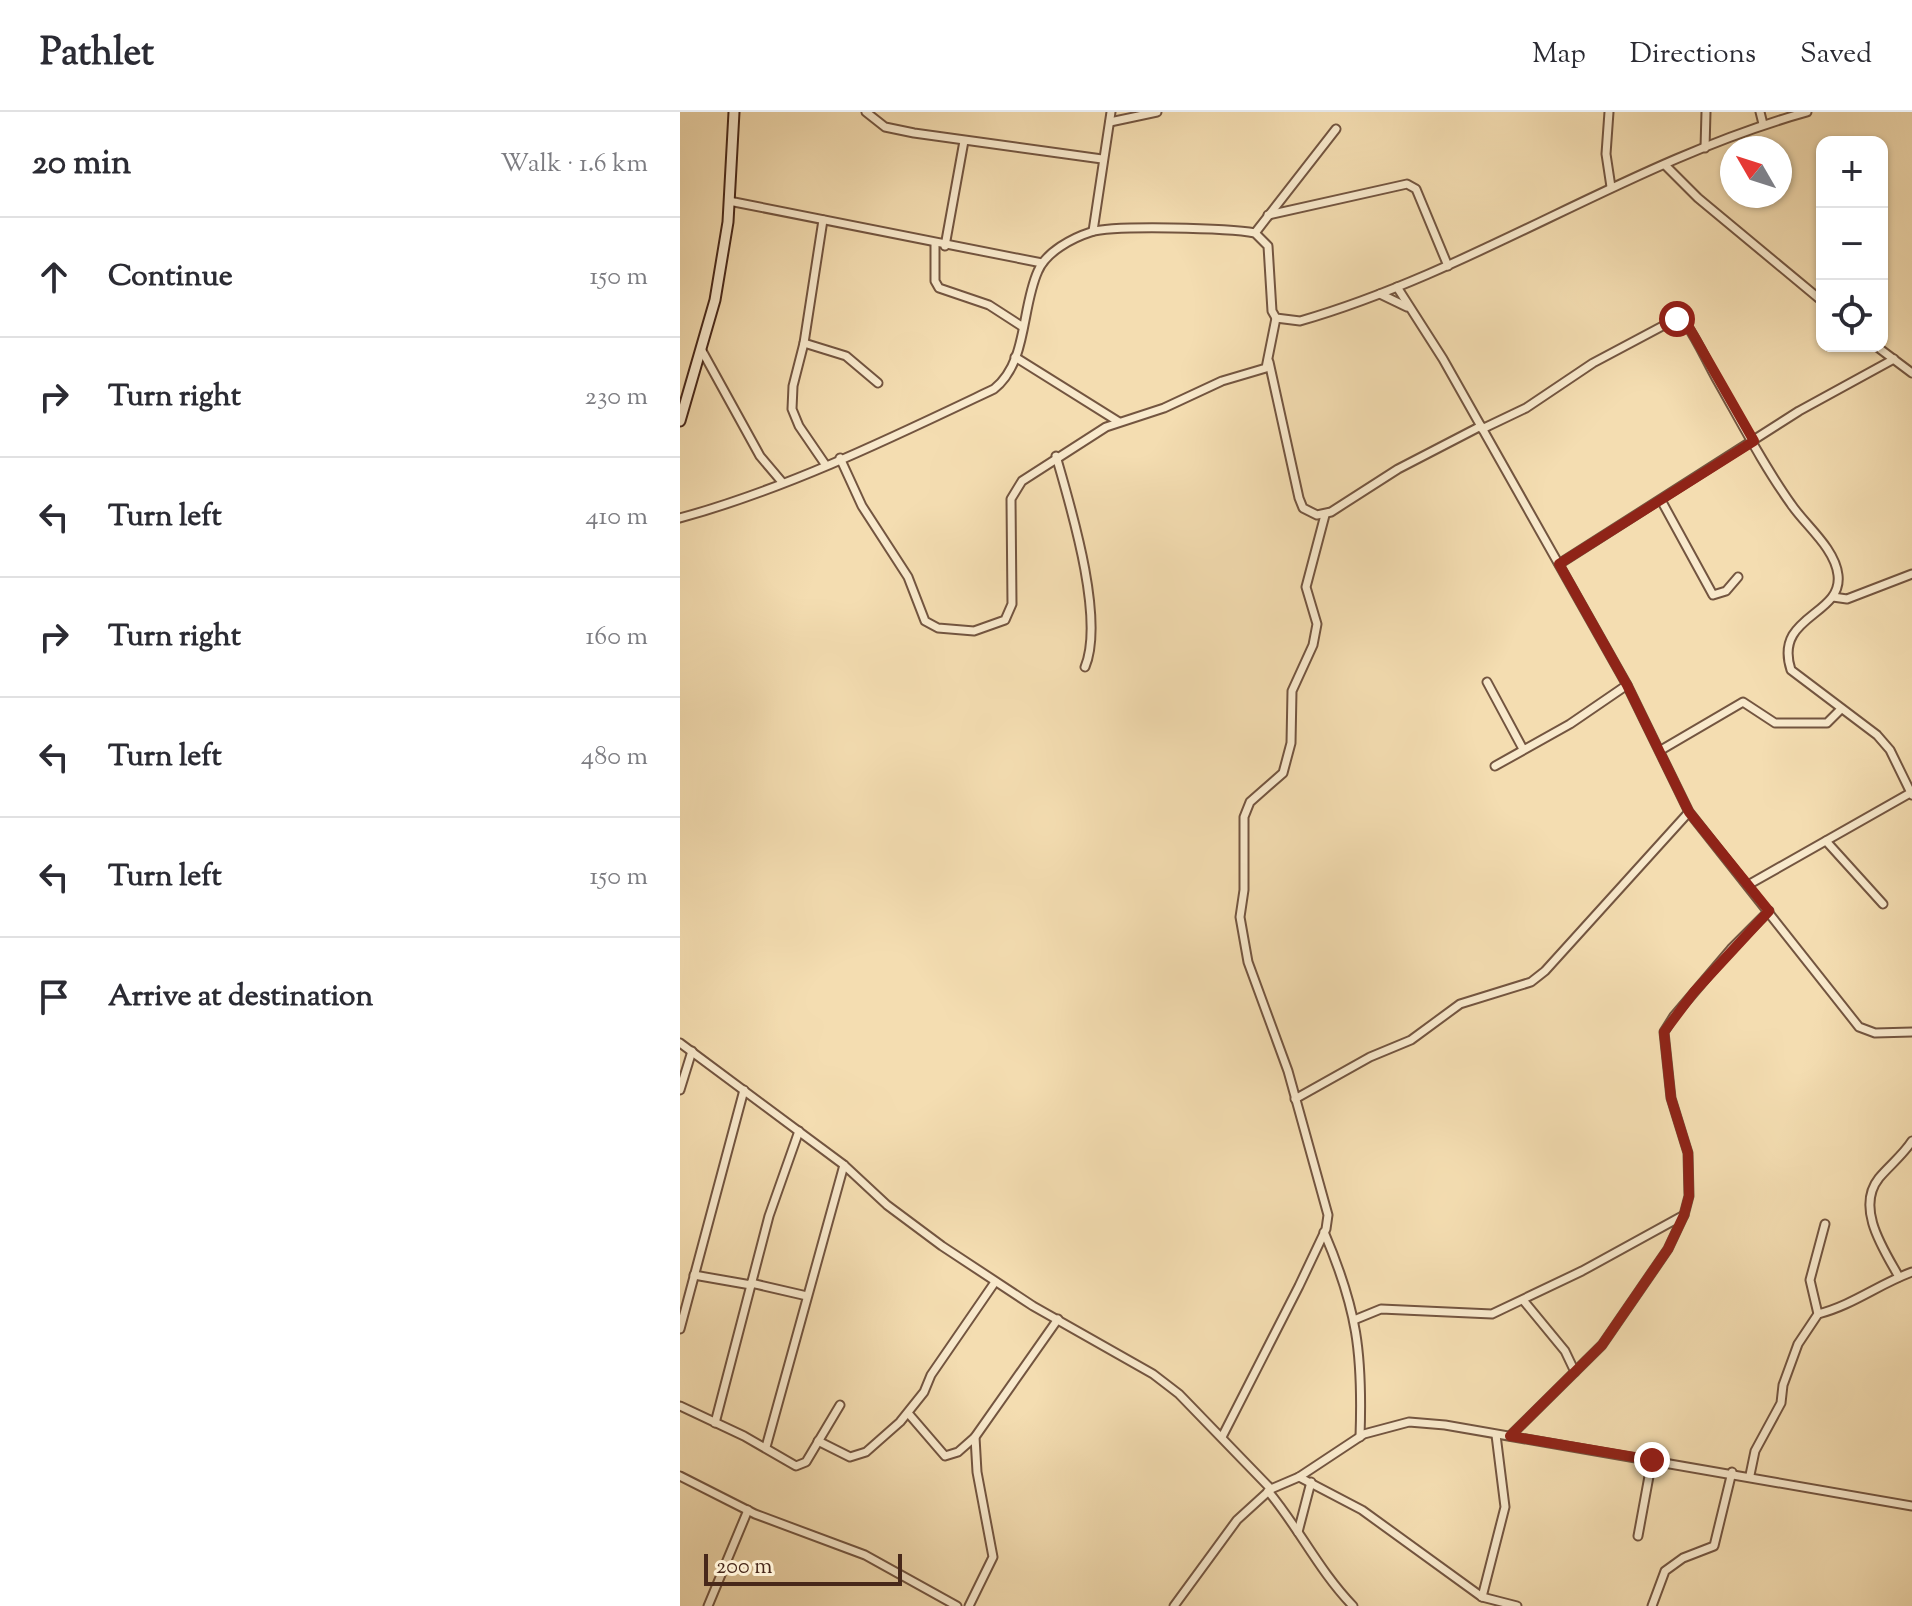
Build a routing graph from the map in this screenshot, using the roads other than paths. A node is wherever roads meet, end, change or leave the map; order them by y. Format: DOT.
graph roads {
  1 [pos="734,112"];
  2 [pos="866,112"];
  3 [pos="1111,112"];
  4 [pos="1157,112"];
  5 [pos="1609,112"];
  6 [pos="1706,112"];
  7 [pos="1760,112"];
  8 [pos="1807,112"];
  9 [pos="1110,122"];
  10 [pos="1763,124"];
  11 [pos="1336,129"];
  12 [pos="964,141"];
  13 [pos="1705,148"];
  14 [pos="1102,159"];
  15 [pos="1665,165"];
  16 [pos="1611,187"];
  17 [pos="729,201"];
  18 [pos="1268,215"];
  19 [pos="823,220"];
  20 [pos="1093,231"];
  21 [pos="1255,233"];
  22 [pos="935,245"];
  23 [pos="945,246"];
  24 [pos="1042,263"];
  25 [pos="1448,266"];
  26 [pos="1397,287"];
  27 [pos="1380,294"];
  28 [pos="1816,296"];
  29 [pos="1408,308"];
  30 [pos="1276,318"];
  31 [pos="1023,327"];
  32 [pos="804,343"];
  33 [pos="701,349"];
  34 [pos="1884,352"];
  35 [pos="1015,357"];
  36 [pos="1894,359"];
  37 [pos="1269,362"];
  38 [pos="1912,373"];
  39 [pos="878,383"];
  40 [pos="680,421"];
  41 [pos="1119,422"];
  42 [pos="1481,427"];
  43 [pos="1754,441"];
  44 [pos="1056,456"];
  45 [pos="840,458"];
  46 [pos="825,464"];
  47 [pos="782,482"];
  48 [pos="1661,500"];
  49 [pos="1325,515"];
  50 [pos="680,518"];
  51 [pos="1559,564"];
  52 [pos="1912,574"];
  53 [pos="1738,577"];
  54 [pos="1833,597"];
  55 [pos="1085,667"];
  56 [pos="1487,682"];
  57 [pos="1627,685"];
  58 [pos="1841,709"];
  59 [pos="1523,749"];
  60 [pos="1661,750"];
  61 [pos="1495,766"];
  62 [pos="1912,793"];
  63 [pos="1689,812"];
  64 [pos="1826,841"];
  65 [pos="1748,885"];
  66 [pos="1883,904"];
  67 [pos="1769,911"];
  68 [pos="1912,1032"];
  69 [pos="680,1043"];
  70 [pos="692,1051"];
  71 [pos="680,1090"];
  72 [pos="744,1090"];
  73 [pos="1295,1099"];
  74 [pos="799,1131"];
  75 [pos="1912,1141"];
  76 [pos="844,1165"];
  77 [pos="1684,1215"];
  78 [pos="1825,1224"];
  79 [pos="1324,1232"];
  80 [pos="1912,1272"];
  81 [pos="694,1275"];
  82 [pos="1899,1277"];
  83 [pos="995,1282"];
  84 [pos="751,1284"];
  85 [pos="807,1296"];
  86 [pos="1523,1300"];
  87 [pos="1818,1314"];
  88 [pos="1058,1319"];
  89 [pos="1354,1320"];
  90 [pos="680,1329"];
  91 [pos="1575,1372"];
  92 [pos="840,1405"];
  93 [pos="680,1406"];
  94 [pos="908,1413"];
  95 [pos="715,1423"];
  96 [pos="1496,1435"];
  97 [pos="1510,1436"];
  98 [pos="975,1437"];
  99 [pos="1222,1437"];
  100 [pos="1360,1437"];
  101 [pos="818,1441"];
  102 [pos="766,1447"];
  103 [pos="1652,1460"];
  104 [pos="1732,1472"];
  105 [pos="1750,1475"];
  106 [pos="680,1476"];
  107 [pos="1299,1477"];
  108 [pos="1311,1482"];
  109 [pos="1270,1490"];
  110 [pos="1912,1506"];
  111 [pos="748,1510"];
  112 [pos="1298,1532"];
  113 [pos="1638,1536"];
  114 [pos="1482,1597"];
  115 [pos="708,1606"];
  116 [pos="957,1606"];
  117 [pos="969,1606"];
  118 [pos="1174,1606"];
  119 [pos="1353,1606"];
  120 [pos="1517,1606"];
  121 [pos="1652,1606"];
  1 -- 17 [label="main road"];
  2 -- 12 [label="street"];
  3 -- 9 [label="street"];
  4 -- 9 [label="street"];
  5 -- 16 [label="street"];
  6 -- 13 [label="street"];
  7 -- 10 [label="street"];
  8 -- 10 [label="street"];
  9 -- 14 [label="street"];
  10 -- 13 [label="street"];
  11 -- 18 [label="street"];
  12 -- 14 [label="street"];
  12 -- 23 [label="street"];
  13 -- 15 [label="street"];
  14 -- 20 [label="street"];
  15 -- 16 [label="street"];
  15 -- 28 [label="street"];
  16 -- 25 [label="street"];
  17 -- 19 [label="street"];
  17 -- 33 [label="main road"];
  18 -- 21 [label="street"];
  18 -- 25 [label="street"];
  19 -- 22 [label="street"];
  19 -- 32 [label="street"];
  20 -- 21 [label="street"];
  20 -- 24 [label="street"];
  21 -- 30 [label="street"];
  22 -- 23 [label="street"];
  22 -- 31 [label="street"];
  23 -- 24 [label="street"];
  24 -- 31 [label="street"];
  25 -- 26 [label="street"];
  26 -- 27 [label="street"];
  26 -- 29 [label="street"];
  27 -- 29 [label="street"];
  27 -- 30 [label="street"];
  29 -- 42 [label="street"];
  30 -- 37 [label="street"];
  31 -- 35 [label="street"];
  32 -- 39 [label="street"];
  32 -- 46 [label="street"];
  33 -- 40 [label="main road"];
  33 -- 47 [label="street"];
  34 -- 36 [label="street"];
  35 -- 41 [label="street"];
  35 -- 45 [label="street"];
  36 -- 38 [label="street"];
  36 -- 43 [label="street"];
  37 -- 41 [label="street"];
  37 -- 49 [label="street"];
  41 -- 44 [label="street"];
  42 -- 43 [label="street"];
  42 -- 49 [label="street"];
  42 -- 51 [label="street"];
  43 -- 48 [label="street"];
  43 -- 54 [label="street"];
  44 -- 45 [label="street"];
  44 -- 55 [label="street"];
  45 -- 46 [label="street"];
  46 -- 47 [label="street"];
  47 -- 50 [label="street"];
  48 -- 51 [label="street"];
  48 -- 53 [label="street"];
  49 -- 73 [label="street"];
  51 -- 57 [label="street"];
  52 -- 54 [label="street"];
  54 -- 58 [label="street"];
  56 -- 59 [label="street"];
  57 -- 59 [label="street"];
  57 -- 60 [label="street"];
  58 -- 60 [label="street"];
  58 -- 62 [label="street"];
  59 -- 61 [label="street"];
  60 -- 63 [label="street"];
  62 -- 64 [label="street"];
  63 -- 65 [label="street"];
  63 -- 73 [label="street"];
  64 -- 65 [label="street"];
  64 -- 66 [label="street"];
  65 -- 67 [label="street"];
  67 -- 68 [label="street"];
  67 -- 77 [label="street"];
  69 -- 70 [label="street"];
  70 -- 71 [label="street"];
  70 -- 72 [label="street"];
  72 -- 74 [label="street"];
  72 -- 81 [label="street"];
  73 -- 79 [label="street"];
  74 -- 76 [label="street"];
  74 -- 84 [label="street"];
  75 -- 82 [label="street"];
  76 -- 83 [label="street"];
  76 -- 85 [label="street"];
  77 -- 86 [label="street"];
  77 -- 91 [label="street"];
  78 -- 87 [label="street"];
  79 -- 89 [label="street"];
  79 -- 99 [label="street"];
  80 -- 82 [label="street"];
  81 -- 84 [label="street"];
  81 -- 90 [label="street"];
  82 -- 87 [label="street"];
  83 -- 88 [label="street"];
  83 -- 94 [label="street"];
  84 -- 85 [label="street"];
  84 -- 95 [label="street"];
  85 -- 102 [label="street"];
  86 -- 89 [label="street"];
  86 -- 91 [label="street"];
  87 -- 105 [label="street"];
  88 -- 98 [label="street"];
  88 -- 99 [label="street"];
  89 -- 100 [label="street"];
  91 -- 97 [label="street"];
  92 -- 101 [label="street"];
  93 -- 95 [label="street"];
  94 -- 98 [label="street"];
  94 -- 101 [label="street"];
  95 -- 102 [label="street"];
  96 -- 97 [label="street"];
  96 -- 100 [label="street"];
  96 -- 114 [label="street"];
  97 -- 103 [label="street"];
  98 -- 117 [label="street"];
  99 -- 109 [label="street"];
  100 -- 107 [label="street"];
  101 -- 102 [label="street"];
  103 -- 104 [label="street"];
  103 -- 113 [label="street"];
  104 -- 105 [label="street"];
  104 -- 121 [label="street"];
  105 -- 110 [label="street"];
  106 -- 111 [label="street"];
  107 -- 108 [label="street"];
  107 -- 109 [label="street"];
  108 -- 112 [label="street"];
  108 -- 114 [label="street"];
  109 -- 112 [label="street"];
  109 -- 118 [label="street"];
  111 -- 115 [label="street"];
  111 -- 116 [label="street"];
  112 -- 119 [label="street"];
  114 -- 120 [label="street"];
}
